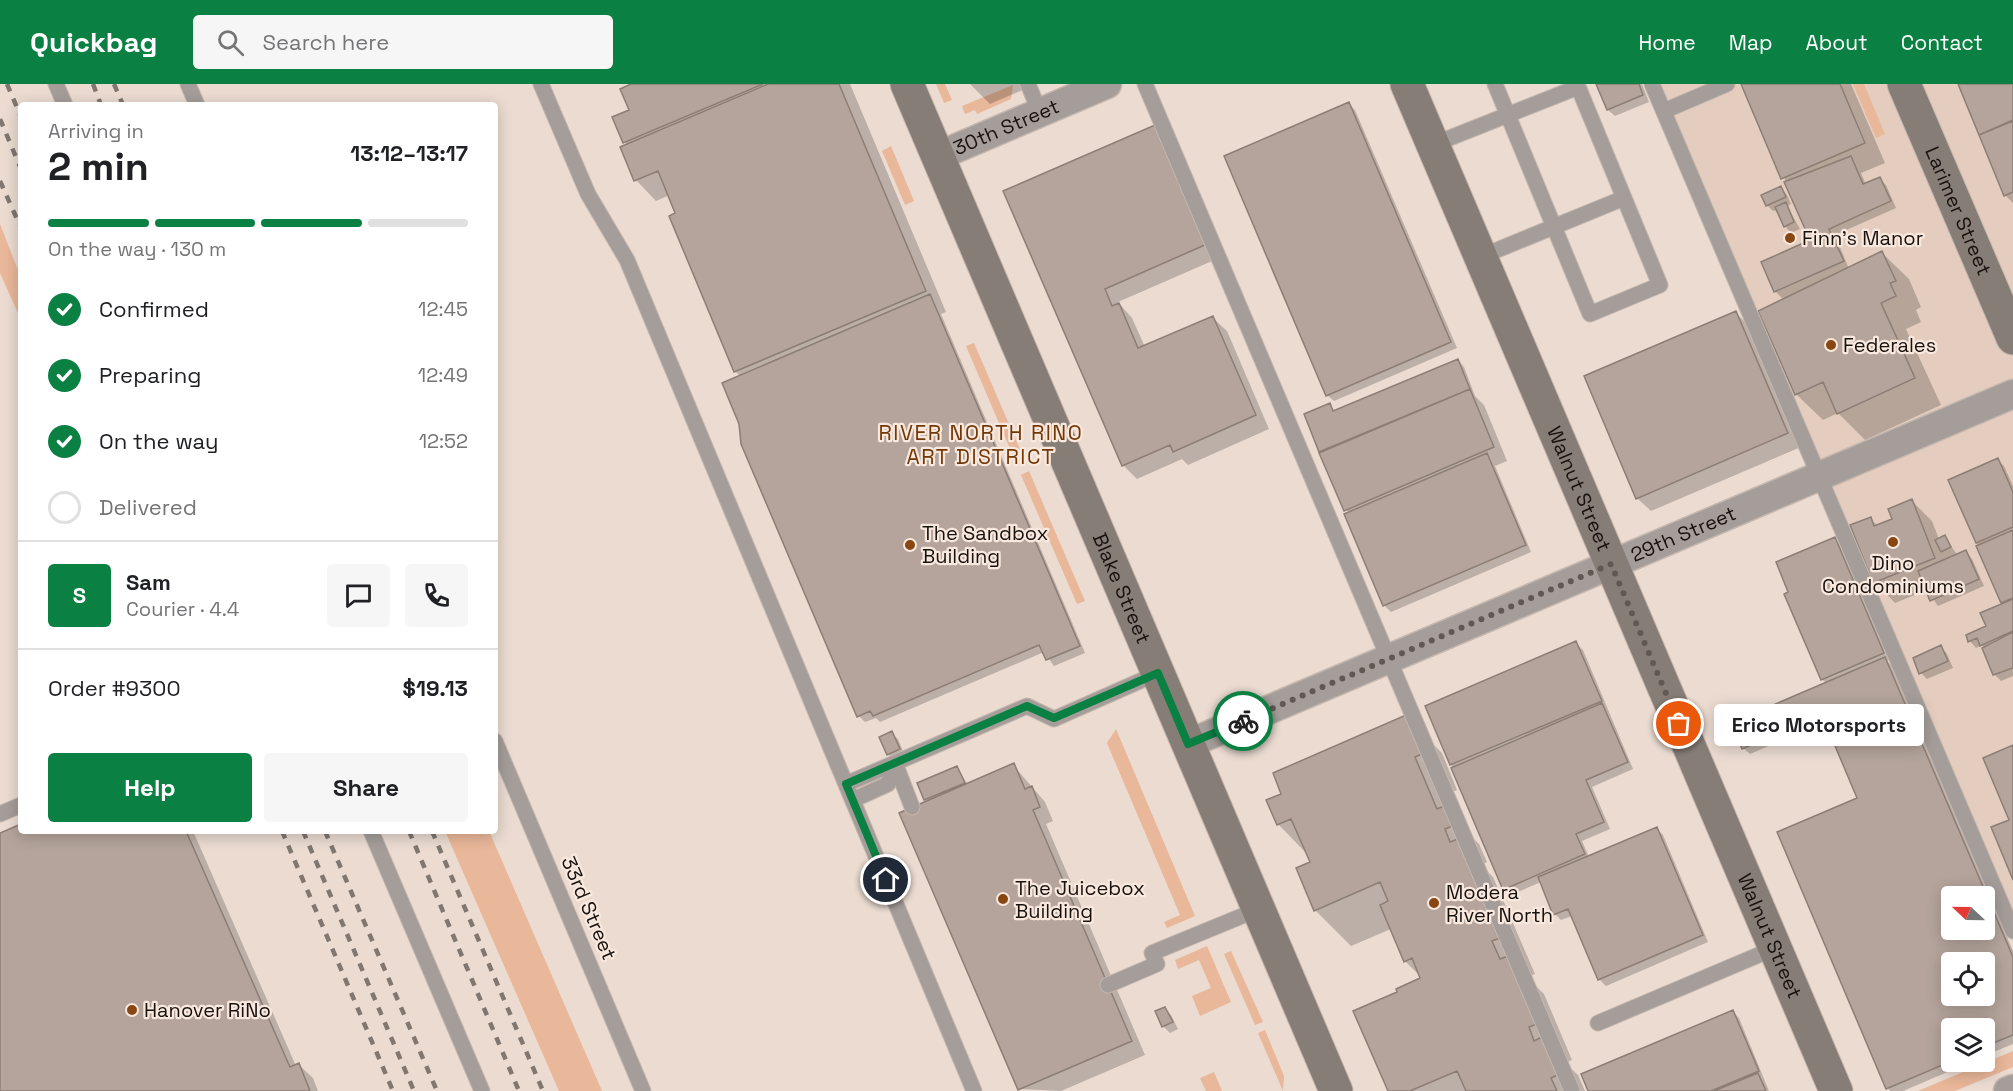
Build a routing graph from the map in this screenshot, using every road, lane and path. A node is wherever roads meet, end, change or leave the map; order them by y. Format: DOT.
graph roads {
  1 [pos="56,84"];
  2 [pos="188,84"];
  3 [pos="541,84"];
  4 [pos="907,84"];
  5 [pos="1028,84"];
  6 [pos="1107,84"];
  7 [pos="1144,84"];
  8 [pos="1407,84"];
  9 [pos="1495,84"];
  10 [pos="1652,84"];
  11 [pos="1727,84"];
  12 [pos="1904,84"];
  13 [pos="1577,85"];
  14 [pos="64,102"];
  15 [pos="196,102"];
  16 [pos="1664,111"];
  17 [pos="1040,113"];
  18 [pos="1508,115"];
  19 [pos="1432,145"];
  20 [pos="938,156"];
  21 [pos="1624,198"];
  22 [pos="1554,227"];
  23 [pos="1480,257"];
  24 [pos="2013,338"];
  25 [pos="2013,394"];
  26 [pos="1819,476"];
  27 [pos="1611,564"];
  28 [pos="1388,659"];
  29 [pos="1158,673"];
  30 [pos="1188,744"];
  31 [pos="498,748"];
  32 [pos="895,763"];
  33 [pos="846,784"];
  34 [pos="853,800"];
  35 [pos="18,806"];
  36 [pos="912,807"];
  37 [pos="0,814"];
  38 [pos="372,834"];
  39 [pos="1259,909"];
  40 [pos="2013,931"];
  41 [pos="1774,948"];
  42 [pos="1108,985"];
  43 [pos="1598,1023"];
  44 [pos="1329,1089"];
  45 [pos="2013,1089"];
  46 [pos="482,1091"];
  47 [pos="643,1091"];
  48 [pos="974,1091"];
  49 [pos="1572,1091"];
  50 [pos="1836,1091"];
  51 [pos="2008,1091"];
  1 -- 14 [label="lane"];
  2 -- 15 [label="lane"];
  3 -- 33 [label="lane"];
  4 -- 20 [label="street, Blake Street"];
  5 -- 17 [label="lane"];
  6 -- 17 [label="street, 30th Street"];
  7 -- 28 [label="lane"];
  8 -- 19 [label="street, Walnut Street"];
  9 -- 18 [label="lane"];
  10 -- 16 [label="lane"];
  11 -- 16 [label="lane"];
  12 -- 24 [label="street, Larimer Street"];
  13 -- 18 [label="lane"];
  13 -- 21 [label="lane"];
  16 -- 26 [label="lane"];
  17 -- 20 [label="street, 30th Street"];
  18 -- 19 [label="lane"];
  18 -- 22 [label="lane"];
  19 -- 23 [label="street, Walnut Street"];
  20 -- 29 [label="street, Blake Street"];
  21 -- 22 [label="lane"];
  21 -- 22 [label="lane"];
  22 -- 23 [label="lane"];
  23 -- 27 [label="street, Walnut Street"];
  25 -- 26 [label="street, 29th Street"];
  26 -- 27 [label="street, 29th Street"];
  26 -- 40 [label="lane"];
  27 -- 28 [label="street, 29th Street"];
  27 -- 41 [label="street, Walnut Street"];
  28 -- 30 [label="street, 29th Street"];
  28 -- 49 [label="lane"];
  29 -- 30 [label="street, Blake Street"];
  29 -- 32 [label="lane"];
  30 -- 39 [label="street, Blake Street"];
  31 -- 47 [label="lane, 33rd Street"];
  32 -- 33 [label="lane"];
  32 -- 34 [label="lane"];
  32 -- 36 [label="lane"];
  33 -- 34 [label="lane"];
  34 -- 48 [label="lane"];
  35 -- 37 [label="lane"];
  38 -- 46 [label="lane"];
  39 -- 42 [label="lane"];
  39 -- 44 [label="street, Blake Street"];
  41 -- 43 [label="lane"];
  41 -- 50 [label="street, Walnut Street"];
  45 -- 51 [label="street"];
}
